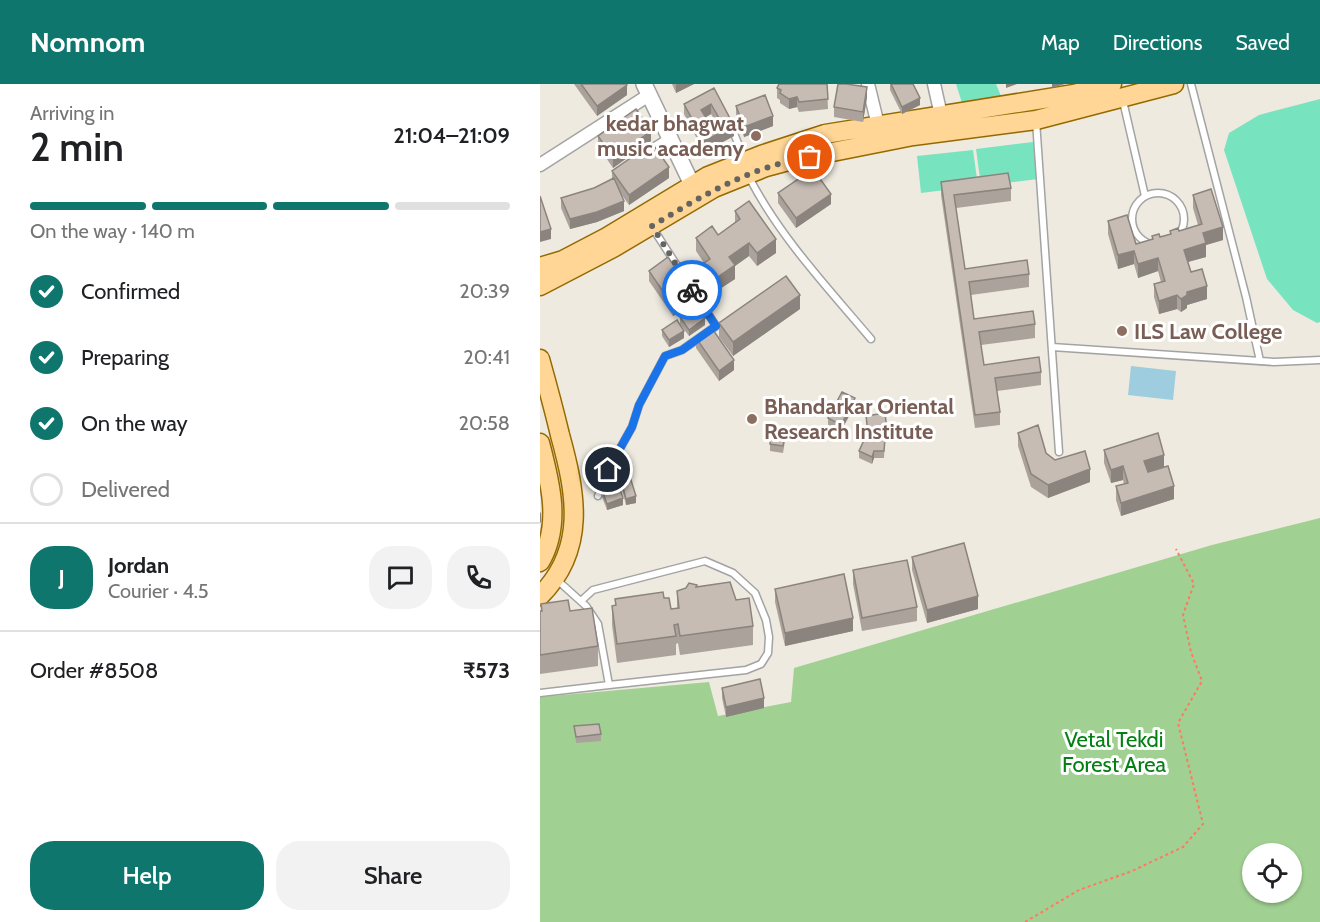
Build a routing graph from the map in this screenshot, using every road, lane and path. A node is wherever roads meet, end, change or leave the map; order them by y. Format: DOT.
graph roads {
  1 [pos="868,84"];
  2 [pos="934,84"];
  3 [pos="1174,84"];
  4 [pos="1191,84"];
  5 [pos="1082,88"];
  6 [pos="646,89"];
  7 [pos="1117,91"];
  8 [pos="941,115"];
  9 [pos="728,120"];
  10 [pos="1036,120"];
  11 [pos="878,125"];
  12 [pos="669,137"];
  13 [pos="639,156"];
  14 [pos="540,165"];
  15 [pos="747,168"];
  16 [pos="696,192"];
  17 [pos="1145,196"];
  18 [pos="652,226"];
  19 [pos="540,267"];
  20 [pos="540,286"];
  21 [pos="871,339"];
  22 [pos="1052,347"];
  23 [pos="540,359"];
  24 [pos="1320,360"];
  25 [pos="1260,362"];
  26 [pos="540,443"];
  27 [pos="1059,452"];
  28 [pos="598,496"];
  29 [pos="1176,549"];
  30 [pos="540,562"];
  31 [pos="555,578"];
  32 [pos="540,596"];
  33 [pos="581,602"];
  34 [pos="609,685"];
  35 [pos="540,693"];
  36 [pos="1025,922"];
  1 -- 11 [label="street"];
  2 -- 8 [label="street"];
  3 -- 7 [label="main road"];
  4 -- 25 [label="lane"];
  5 -- 7 [label="main road"];
  5 -- 8 [label="main road"];
  6 -- 12 [label="street"];
  6 -- 14 [label="street"];
  7 -- 10 [label="main road"];
  7 -- 17 [label="lane"];
  8 -- 11 [label="main road"];
  9 -- 15 [label="lane"];
  10 -- 15 [label="main road"];
  10 -- 22 [label="lane"];
  11 -- 15 [label="main road"];
  12 -- 13 [label="lane"];
  12 -- 16 [label="street"];
  15 -- 16 [label="main road"];
  15 -- 21 [label="lane"];
  16 -- 18 [label="main road"];
  16 -- 19 [label="main road"];
  17 -- 17 [label="lane"];
  18 -- 20 [label="main road"];
  18 -- 28 [label="lane"];
  22 -- 25 [label="lane"];
  22 -- 27 [label="lane"];
  23 -- 31 [label="main road"];
  24 -- 25 [label="lane"];
  26 -- 30 [label="main road"];
  29 -- 36 [label="path"];
  31 -- 32 [label="main road"];
  31 -- 33 [label="lane"];
  33 -- 34 [label="lane"];
  33 -- 34 [label="lane"];
  34 -- 35 [label="lane"];
}
